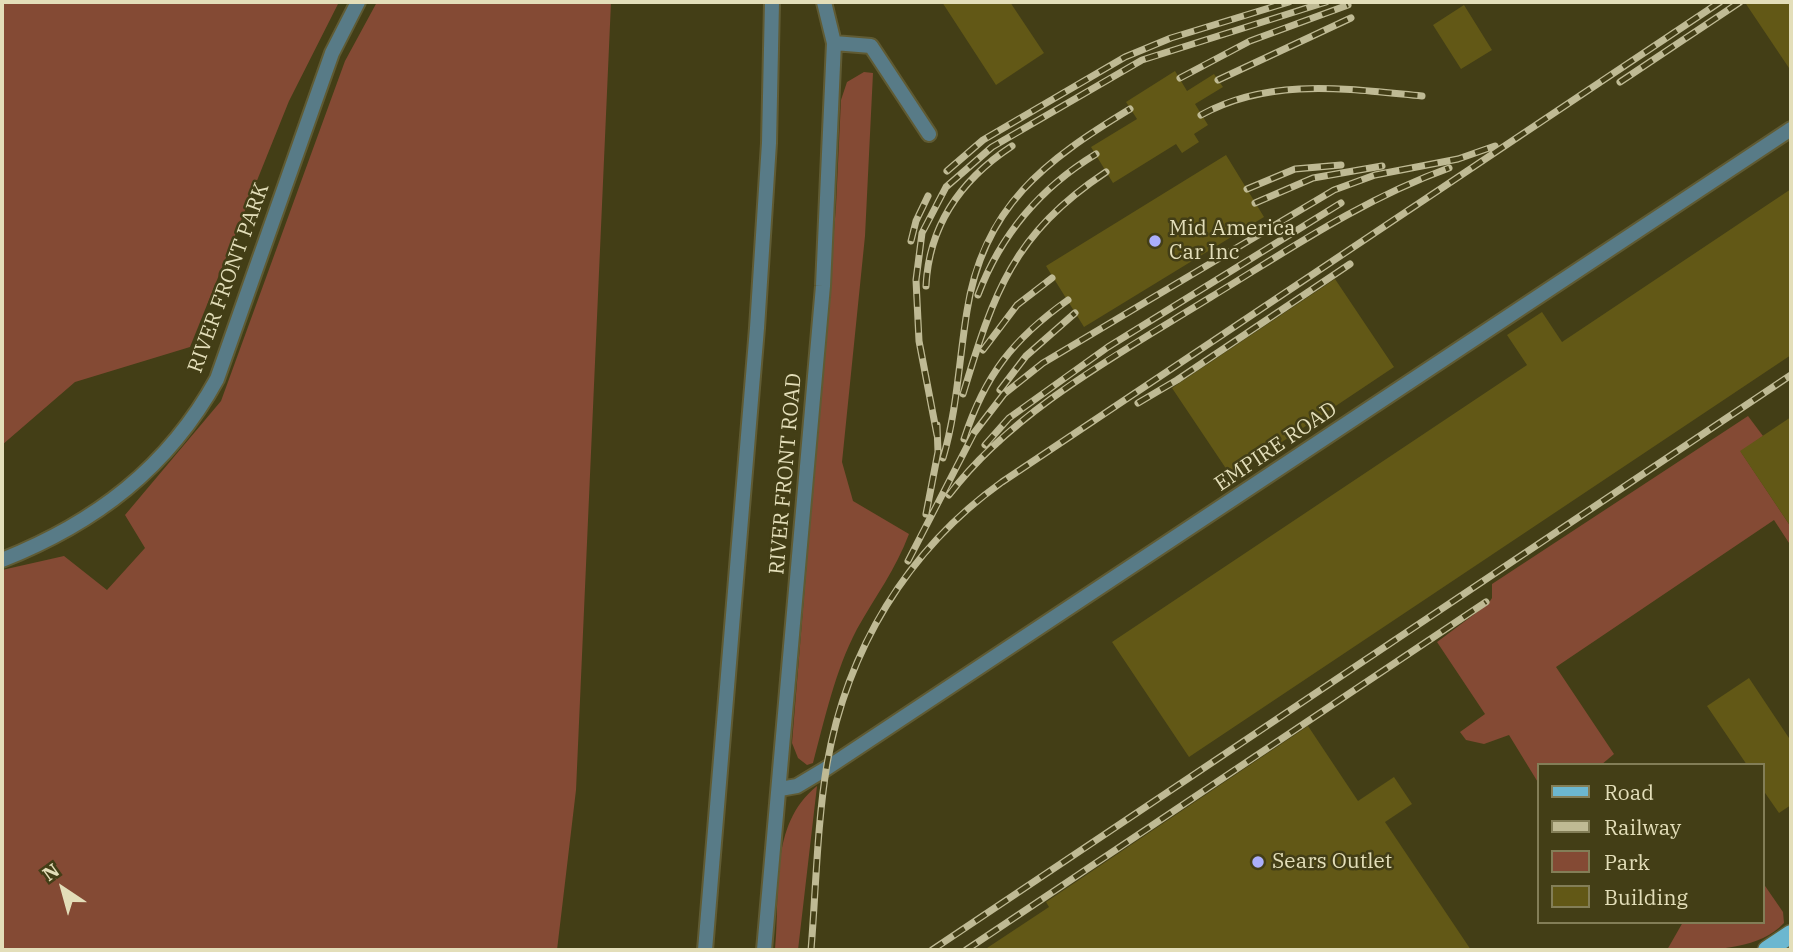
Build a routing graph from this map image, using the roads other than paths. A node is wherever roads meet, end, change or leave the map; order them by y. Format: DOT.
graph roads {
  1 [pos="358,2"];
  2 [pos="772,2"];
  3 [pos="824,2"];
  4 [pos="834,43"];
  5 [pos="1791,129"];
  6 [pos="929,134"];
  7 [pos="2,561"];
  8 [pos="780,789"];
  9 [pos="1791,934"];
  10 [pos="705,950"];
  11 [pos="764,950"];
  12 [pos="1767,950"];
  1 -- 7 [label="street, RIVER FRONT PARK"];
  2 -- 10 [label="street, RIVER FRONT ROAD"];
  3 -- 4 [label="street, RIVER FRONT ROAD"];
  4 -- 6 [label="street"];
  4 -- 8 [label="street, RIVER FRONT ROAD"];
  5 -- 8 [label="street, EMPIRE ROAD"];
  8 -- 11 [label="street, RIVER FRONT ROAD"];
  9 -- 12 [label="main road"];
}
